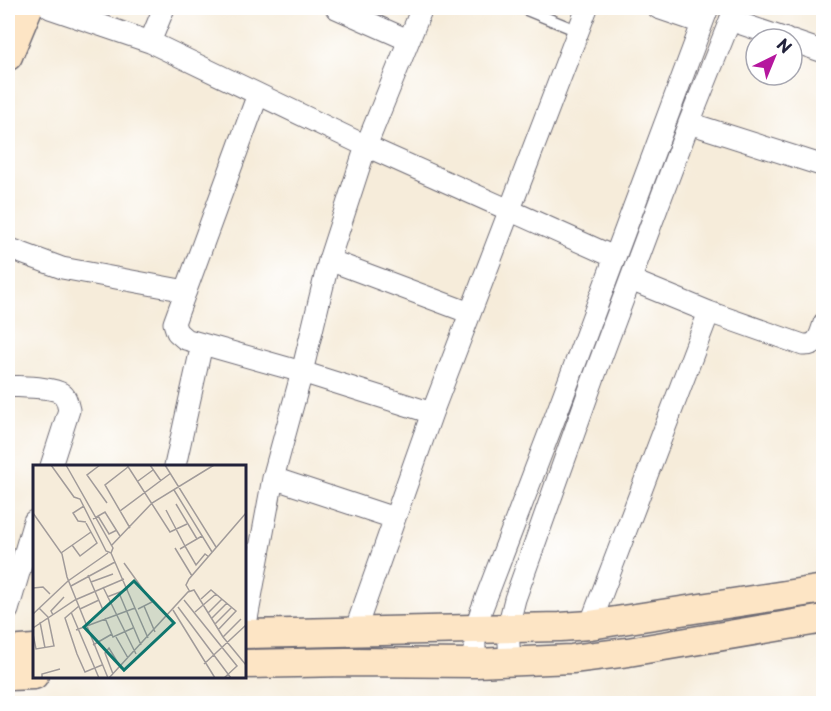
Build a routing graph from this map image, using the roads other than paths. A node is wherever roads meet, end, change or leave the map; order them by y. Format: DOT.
graph roads {
  1 [pos="28,8"];
  2 [pos="50,8"];
  3 [pos="164,8"];
  4 [pos="336,8"];
  5 [pos="422,8"];
  6 [pos="522,8"];
  7 [pos="587,8"];
  8 [pos="658,8"];
  9 [pos="732,14"];
  10 [pos="705,15"];
  11 [pos="760,27"];
  12 [pos="578,31"];
  13 [pos="408,40"];
  14 [pos="150,42"];
  15 [pos="804,45"];
  16 [pos="824,52"];
  17 [pos="8,56"];
  18 [pos="258,94"];
  19 [pos="689,123"];
  20 [pos="366,146"];
  21 [pos="824,166"];
  22 [pos="508,211"];
  23 [pos="8,248"];
  24 [pos="614,257"];
  25 [pos="329,260"];
  26 [pos="631,280"];
  27 [pos="186,291"];
  28 [pos="709,312"];
  29 [pos="470,313"];
  30 [pos="824,323"];
  31 [pos="202,344"];
  32 [pos="302,372"];
  33 [pos="8,386"];
  34 [pos="432,413"];
  35 [pos="51,465"];
  36 [pos="175,465"];
  37 [pos="273,478"];
  38 [pos="394,518"];
  39 [pos="33,525"];
  40 [pos="824,588"];
  41 [pos="8,610"];
  42 [pos="824,619"];
  43 [pos="590,625"];
  44 [pos="508,627"];
  45 [pos="246,628"];
  46 [pos="475,628"];
  47 [pos="356,631"];
  48 [pos="246,634"];
  49 [pos="33,649"];
  50 [pos="8,651"];
  51 [pos="510,661"];
  52 [pos="246,663"];
  53 [pos="476,663"];
  54 [pos="33,675"];
  55 [pos="8,676"];
  1 -- 17 [label="street"];
  2 -- 14 [label="street"];
  3 -- 14 [label="street"];
  4 -- 13 [label="street"];
  5 -- 13 [label="street"];
  6 -- 12 [label="lane"];
  7 -- 12 [label="street"];
  8 -- 10 [label="street"];
  9 -- 11 [label="street"];
  9 -- 19 [label="street"];
  10 -- 24 [label="street"];
  12 -- 22 [label="street"];
  13 -- 20 [label="street"];
  14 -- 18 [label="street"];
  15 -- 16 [label="street"];
  18 -- 20 [label="street"];
  18 -- 27 [label="street"];
  19 -- 21 [label="street"];
  19 -- 26 [label="street"];
  20 -- 22 [label="street"];
  20 -- 25 [label="street"];
  22 -- 24 [label="street"];
  22 -- 29 [label="street"];
  23 -- 27 [label="street"];
  24 -- 46 [label="street"];
  25 -- 29 [label="street"];
  25 -- 32 [label="street"];
  26 -- 28 [label="street"];
  26 -- 44 [label="street"];
  27 -- 31 [label="street"];
  28 -- 30 [label="street"];
  28 -- 43 [label="street"];
  29 -- 34 [label="street"];
  31 -- 32 [label="street"];
  31 -- 36 [label="street"];
  32 -- 34 [label="street"];
  32 -- 37 [label="street"];
  33 -- 35 [label="street"];
  34 -- 38 [label="street"];
  37 -- 38 [label="street"];
  37 -- 45 [label="street"];
  38 -- 47 [label="street"];
  39 -- 41 [label="street"];
  40 -- 43 [label="street"];
  42 -- 51 [label="street"];
  43 -- 44 [label="street"];
  44 -- 46 [label="street"];
  44 -- 51 [label="street"];
  46 -- 47 [label="street"];
  46 -- 53 [label="street"];
  47 -- 48 [label="street"];
  49 -- 50 [label="street"];
  51 -- 53 [label="street"];
  52 -- 53 [label="street"];
  54 -- 55 [label="street"];
}
